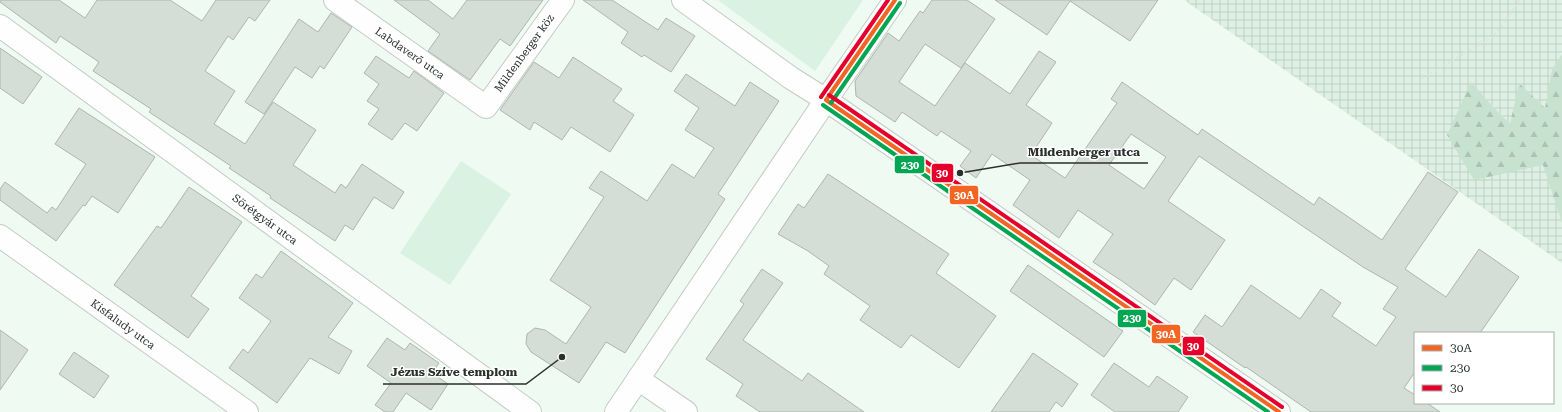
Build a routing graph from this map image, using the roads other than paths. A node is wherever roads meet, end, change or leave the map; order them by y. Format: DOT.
graph roads {
  1 [pos="334,0"];
  2 [pos="563,0"];
  3 [pos="683,0"];
  4 [pos="895,0"];
  5 [pos="0,26"];
  6 [pos="826,100"];
  7 [pos="486,107"];
  8 [pos="0,236"];
  9 [pos="638,379"];
  10 [pos="247,412"];
  11 [pos="530,412"];
  12 [pos="616,412"];
  13 [pos="686,412"];
  14 [pos="1278,412"];
  1 -- 7 [label="street, Labdaverő utca"];
  2 -- 7 [label="street, Mildenberger köz"];
  3 -- 6 [label="street"];
  4 -- 6 [label="street"];
  5 -- 11 [label="street, Sörétgyár utca"];
  6 -- 9 [label="street"];
  6 -- 14 [label="street"];
  8 -- 10 [label="street, Kisfaludy utca"];
  9 -- 12 [label="street"];
  9 -- 13 [label="street"];
}
